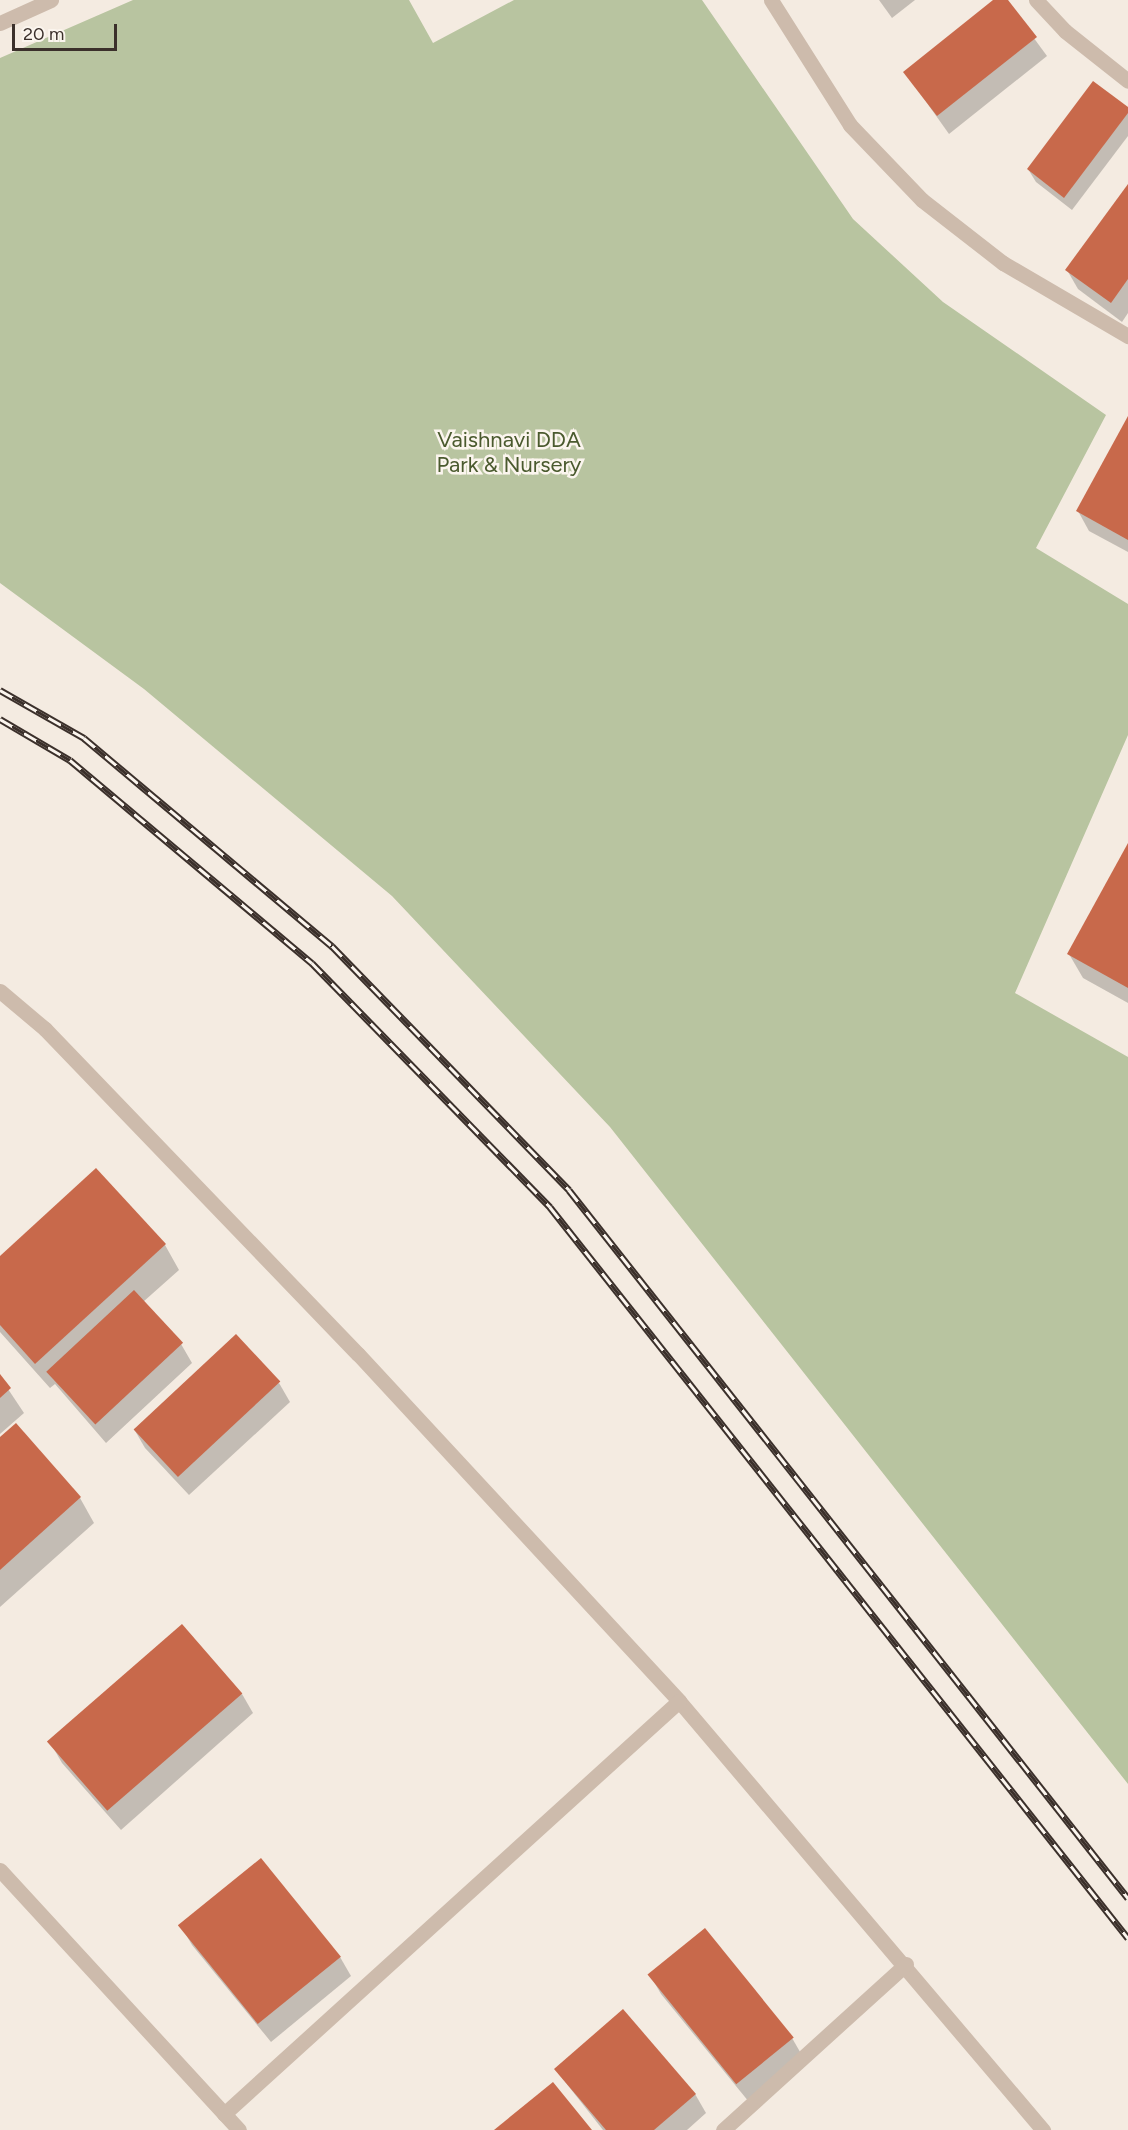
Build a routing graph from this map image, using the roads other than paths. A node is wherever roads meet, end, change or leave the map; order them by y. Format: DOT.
graph roads {
  1 [pos="51,0"];
  2 [pos="771,0"];
  3 [pos="1036,0"];
  4 [pos="0,23"];
  5 [pos="1128,81"];
  6 [pos="1128,336"];
  7 [pos="0,991"];
  8 [pos="679,1701"];
  9 [pos="0,1870"];
  10 [pos="906,1964"];
  11 [pos="224,2114"];
  12 [pos="239,2130"];
  13 [pos="723,2130"];
  14 [pos="1043,2130"];
  1 -- 4 [label="street"];
  2 -- 6 [label="street"];
  3 -- 5 [label="street"];
  7 -- 8 [label="street"];
  8 -- 10 [label="street"];
  8 -- 11 [label="street"];
  9 -- 11 [label="street"];
  10 -- 13 [label="street"];
  10 -- 14 [label="street"];
  11 -- 12 [label="street"];
}
